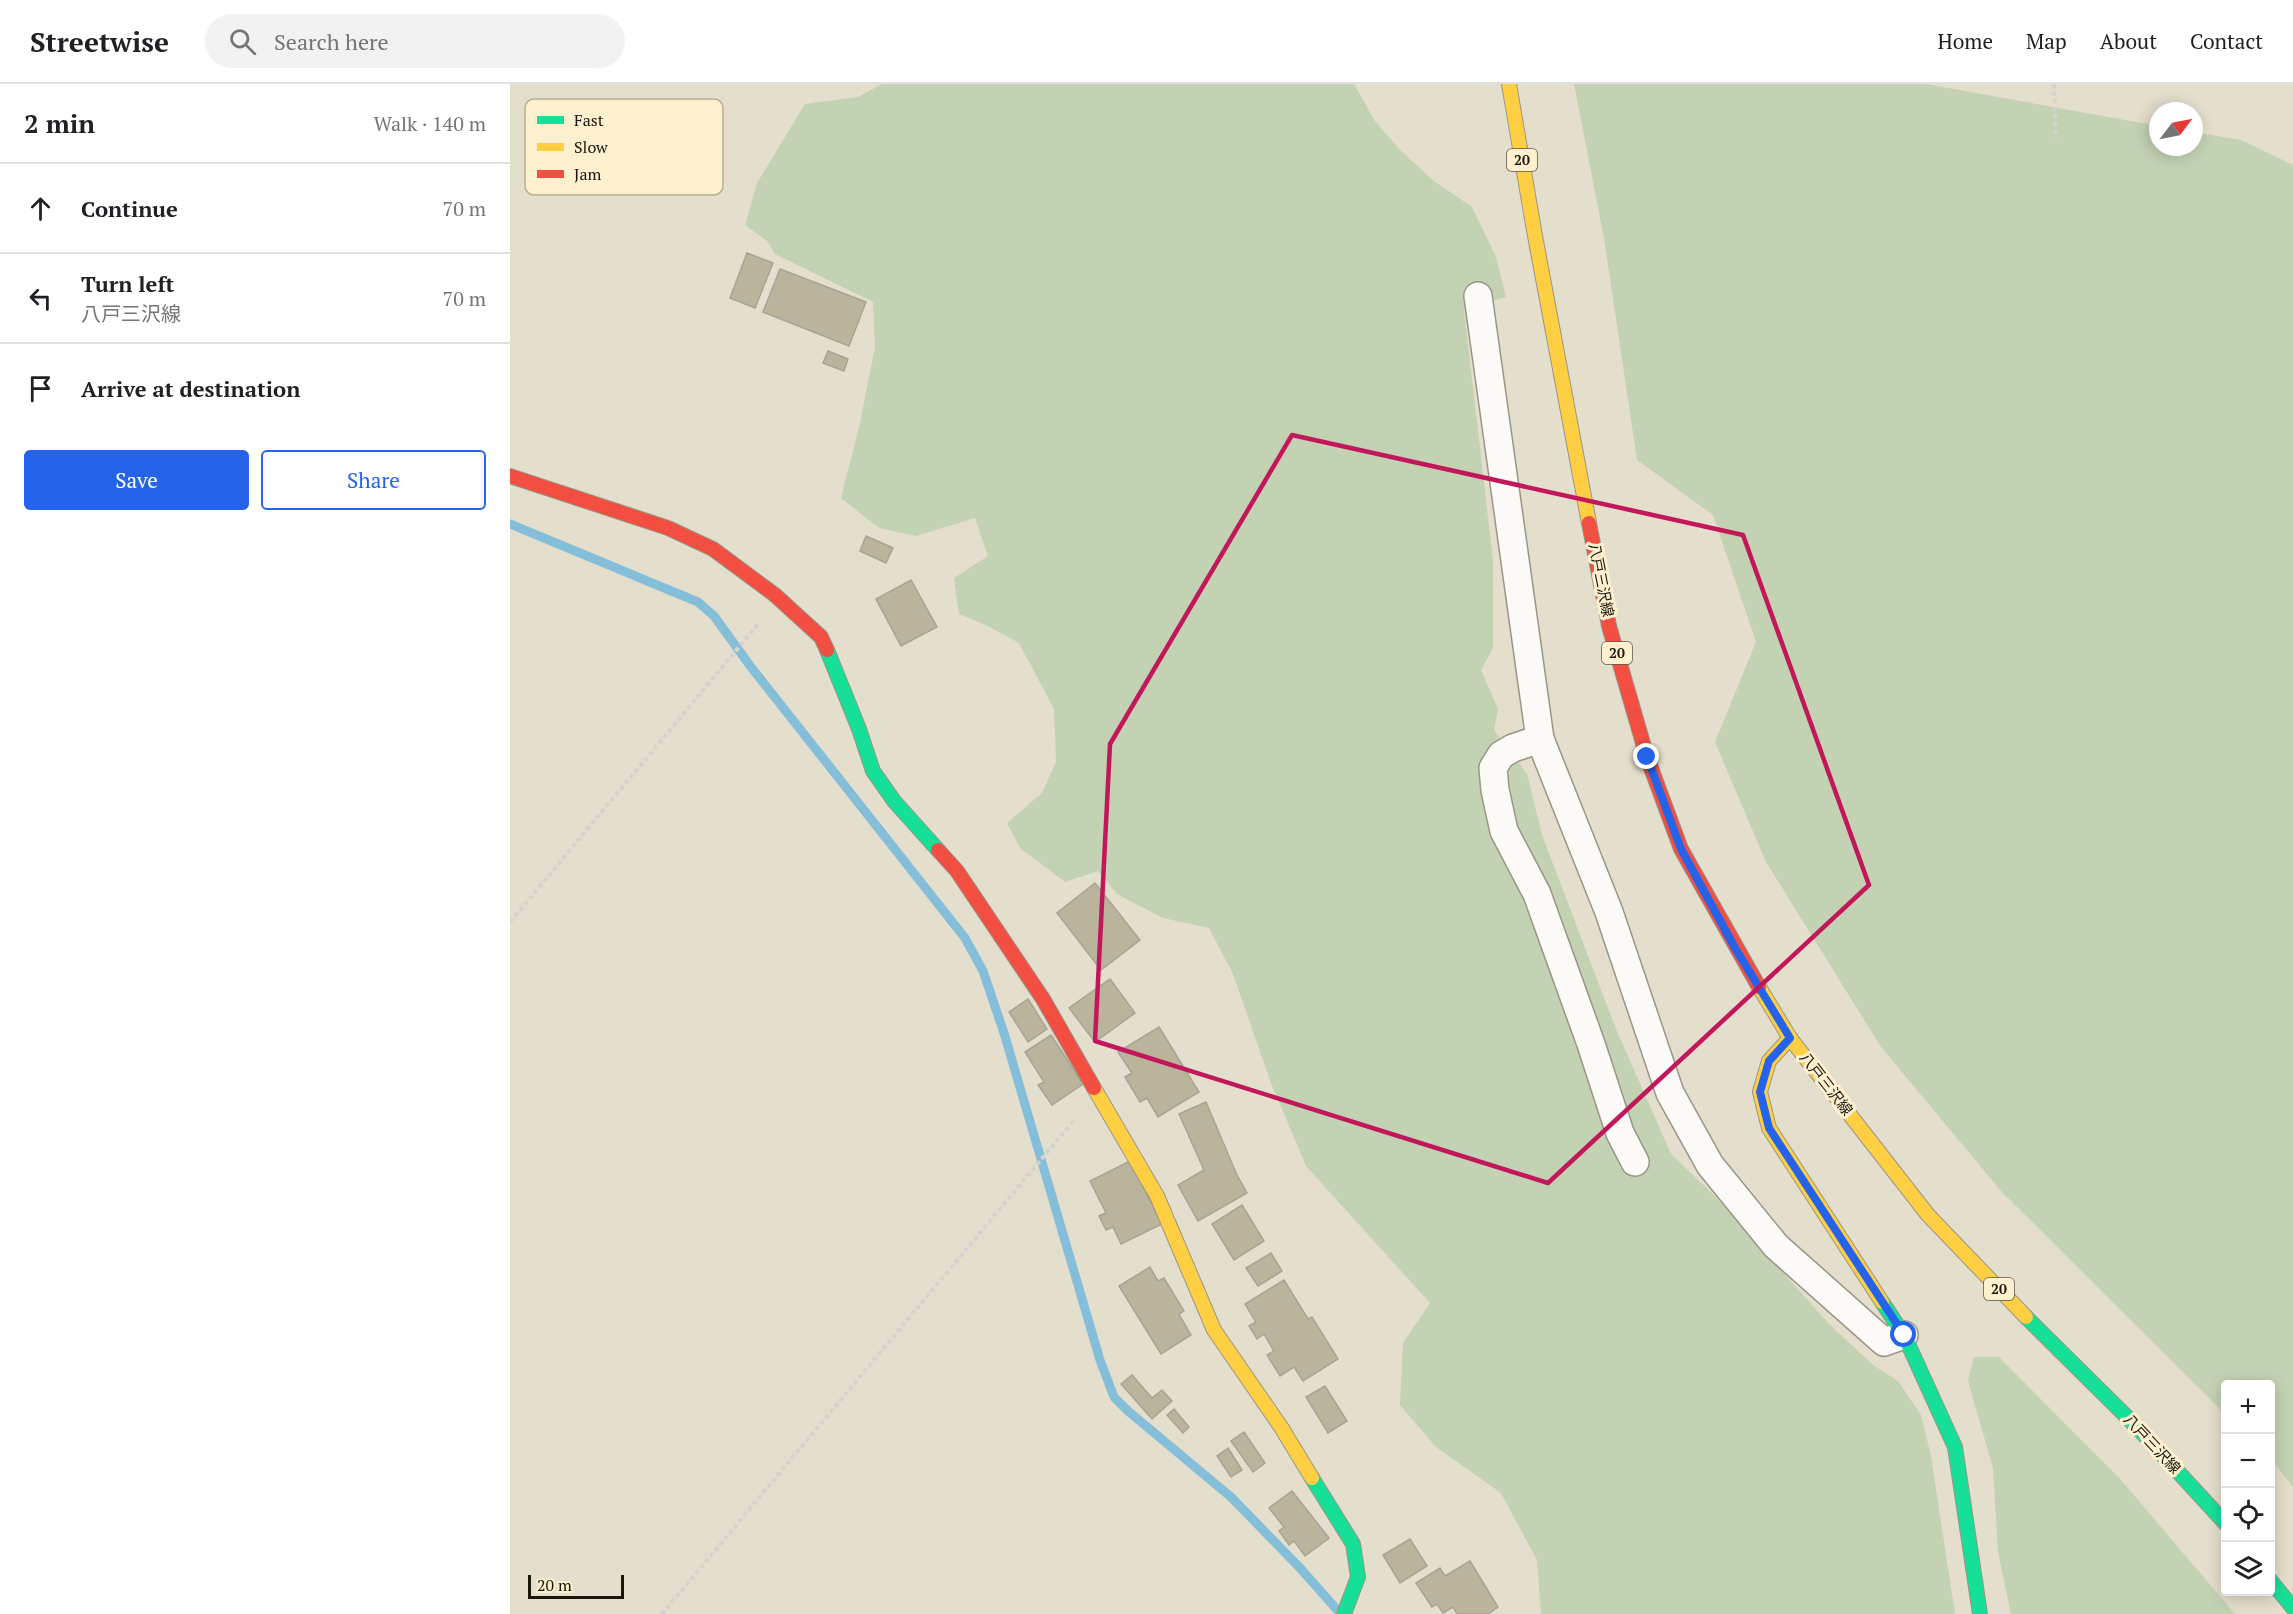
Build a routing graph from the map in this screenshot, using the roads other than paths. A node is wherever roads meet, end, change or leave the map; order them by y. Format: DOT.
graph roads {
  1 [pos="1509,84"];
  2 [pos="1478,296"];
  3 [pos="510,476"];
  4 [pos="1540,739"];
  5 [pos="1790,1038"];
  6 [pos="1635,1162"];
  7 [pos="1904,1335"];
  8 [pos="2221,1519"];
  9 [pos="2275,1585"];
  10 [pos="2293,1608"];
  11 [pos="1344,1614"];
  12 [pos="1980,1614"];
  1 -- 5 [label="street, 八戸三沢線 / 20"];
  2 -- 4 [label="street"];
  3 -- 11 [label="street"];
  4 -- 6 [label="street"];
  4 -- 7 [label="street"];
  5 -- 7 [label="street"];
  5 -- 8 [label="street, 八戸三沢線 / 20"];
  7 -- 12 [label="street"];
  9 -- 10 [label="street"];
}
